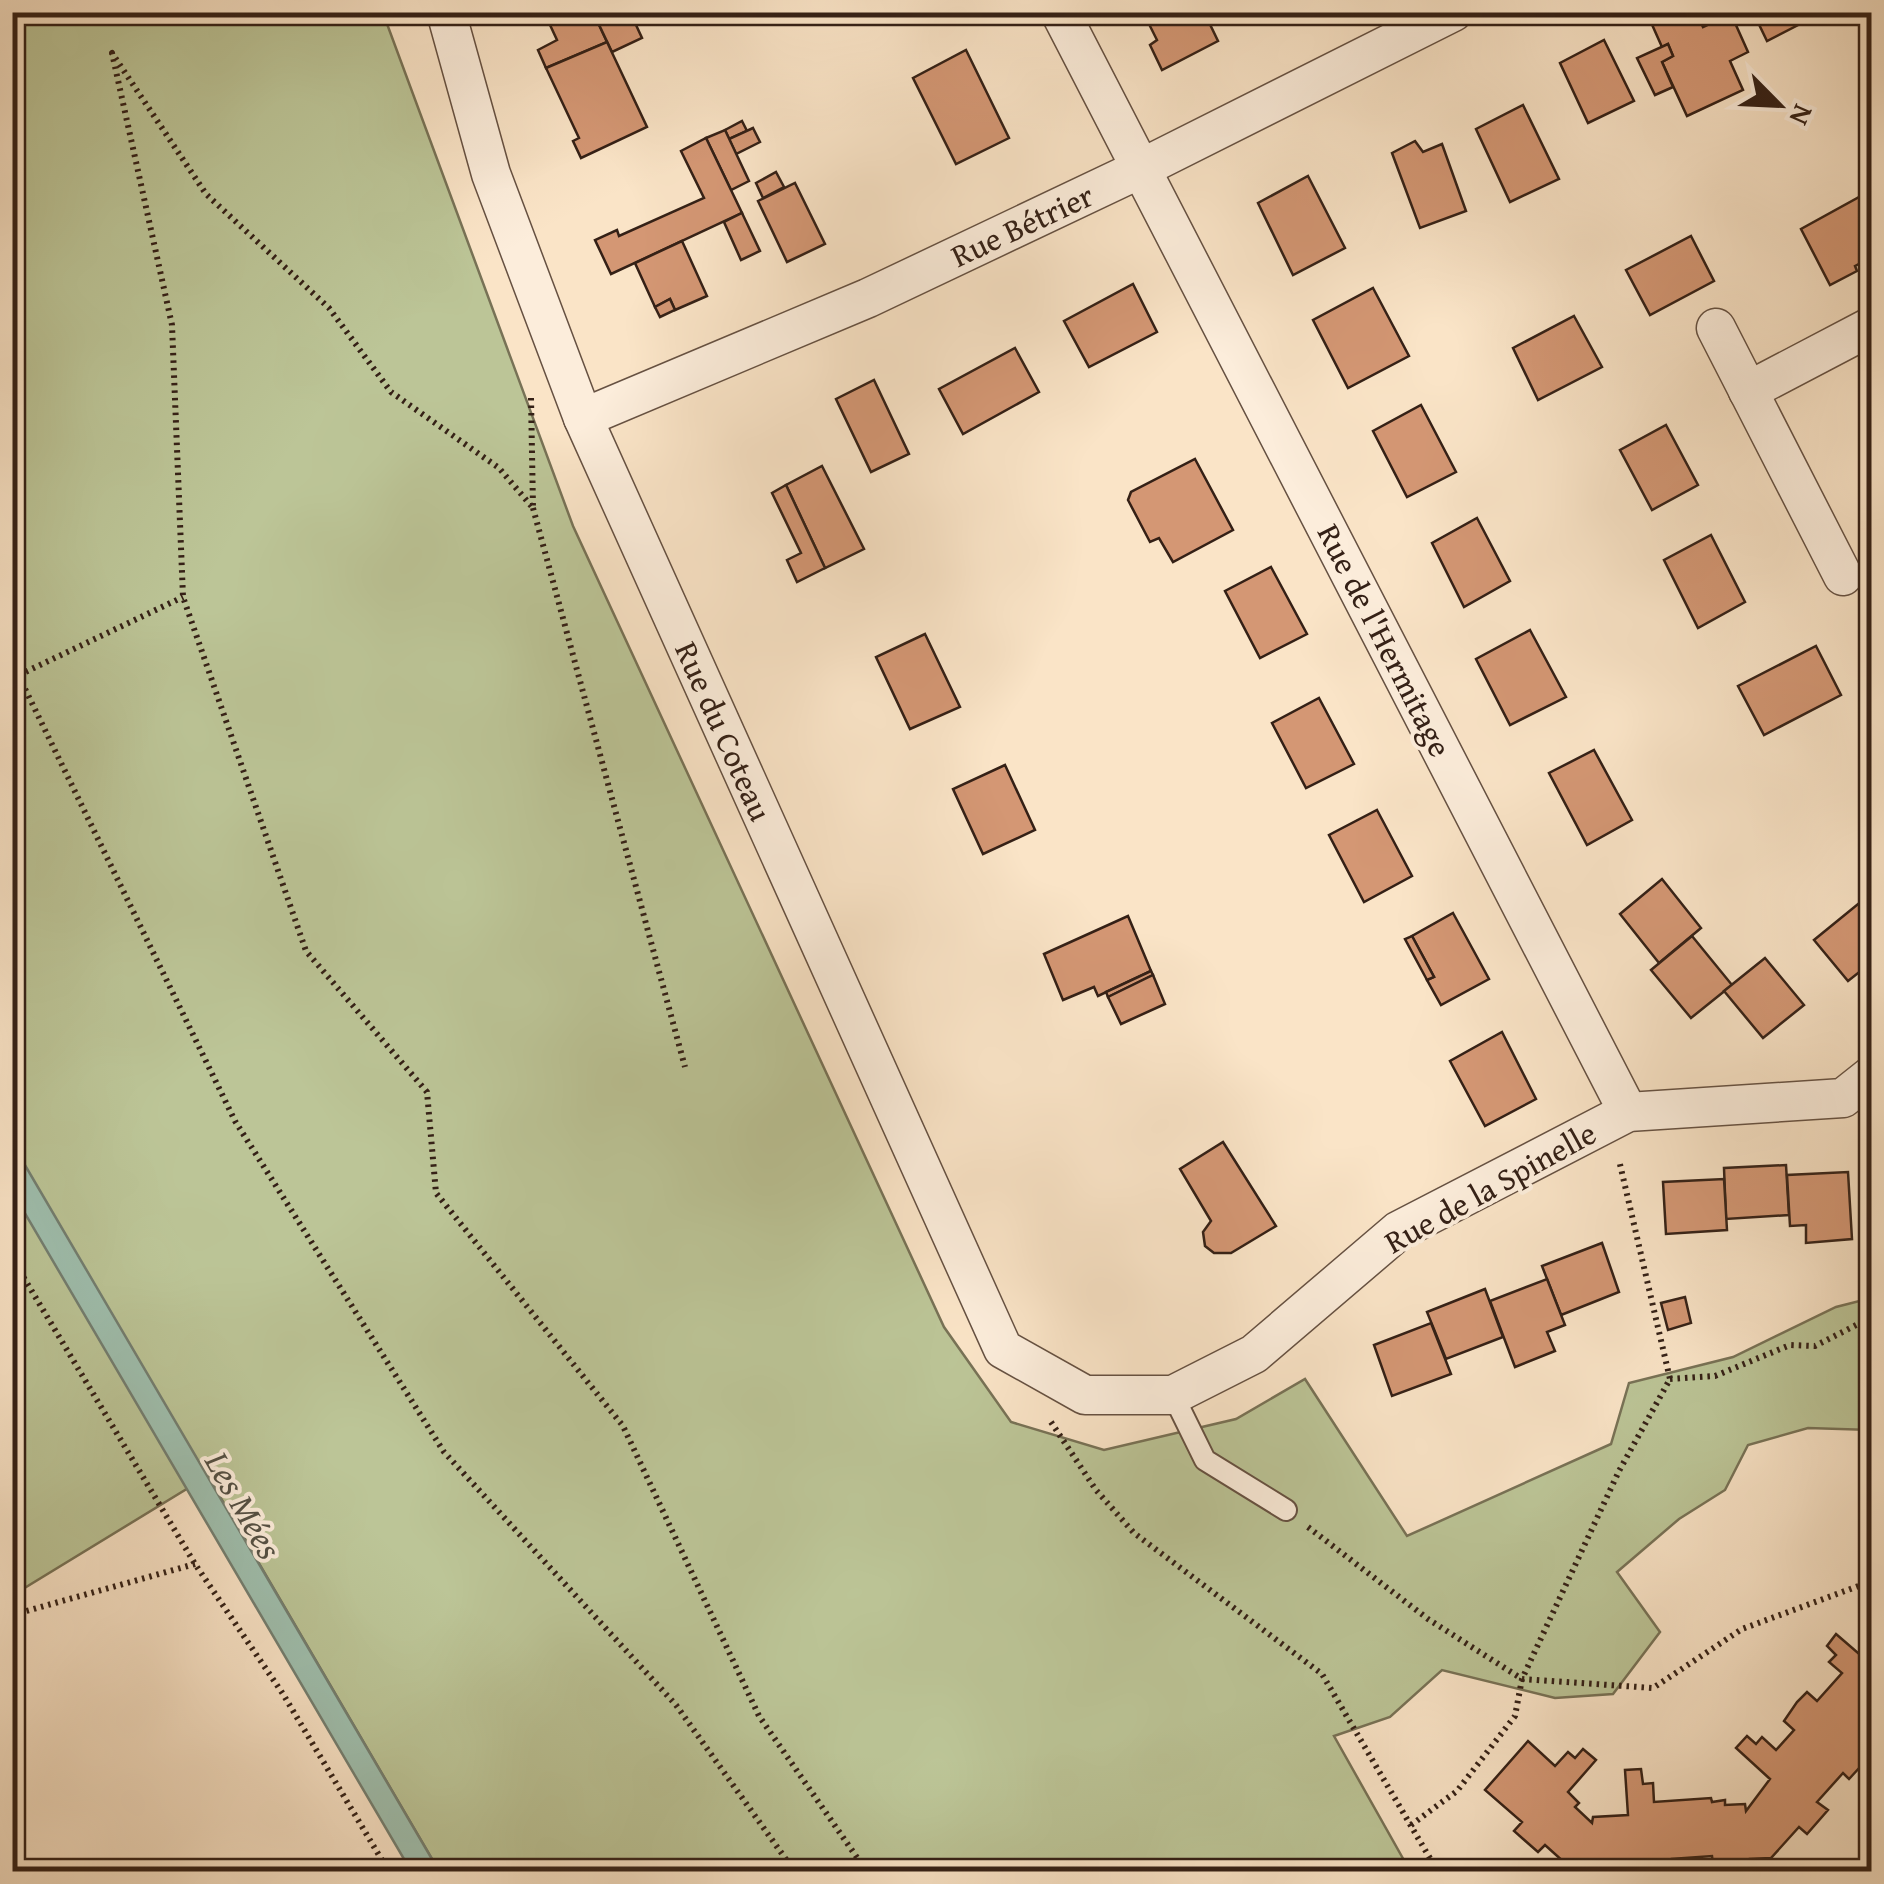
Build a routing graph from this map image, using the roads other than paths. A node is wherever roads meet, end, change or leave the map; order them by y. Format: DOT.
graph roads {
  1 [pos="446,12"];
  2 [pos="1060,12"];
  3 [pos="1453,12"];
  4 [pos="1142,168"];
  5 [pos="1872,326"];
  6 [pos="1716,328"];
  7 [pos="1748,391"];
  8 [pos="583,418"];
  9 [pos="1843,576"];
  10 [pos="1872,1075"];
  11 [pos="1619,1116"];
  12 [pos="1085,1395"];
  13 [pos="1173,1396"];
  14 [pos="1286,1510"];
  1 -- 8 [label="street, Rue du Coteau"];
  2 -- 4 [label="street, Rue de l'Hermitage"];
  3 -- 4 [label="street, Rue Bétrier"];
  4 -- 8 [label="street, Rue Bétrier"];
  4 -- 11 [label="street, Rue de l'Hermitage"];
  5 -- 7 [label="street"];
  6 -- 7 [label="street"];
  7 -- 9 [label="street"];
  8 -- 12 [label="street, Rue du Coteau"];
  10 -- 11 [label="street, Rue de la Spinelle"];
  11 -- 13 [label="street, Rue de la Spinelle"];
  12 -- 13 [label="street, Rue de la Spinelle"];
  13 -- 14 [label="lane"];
}
